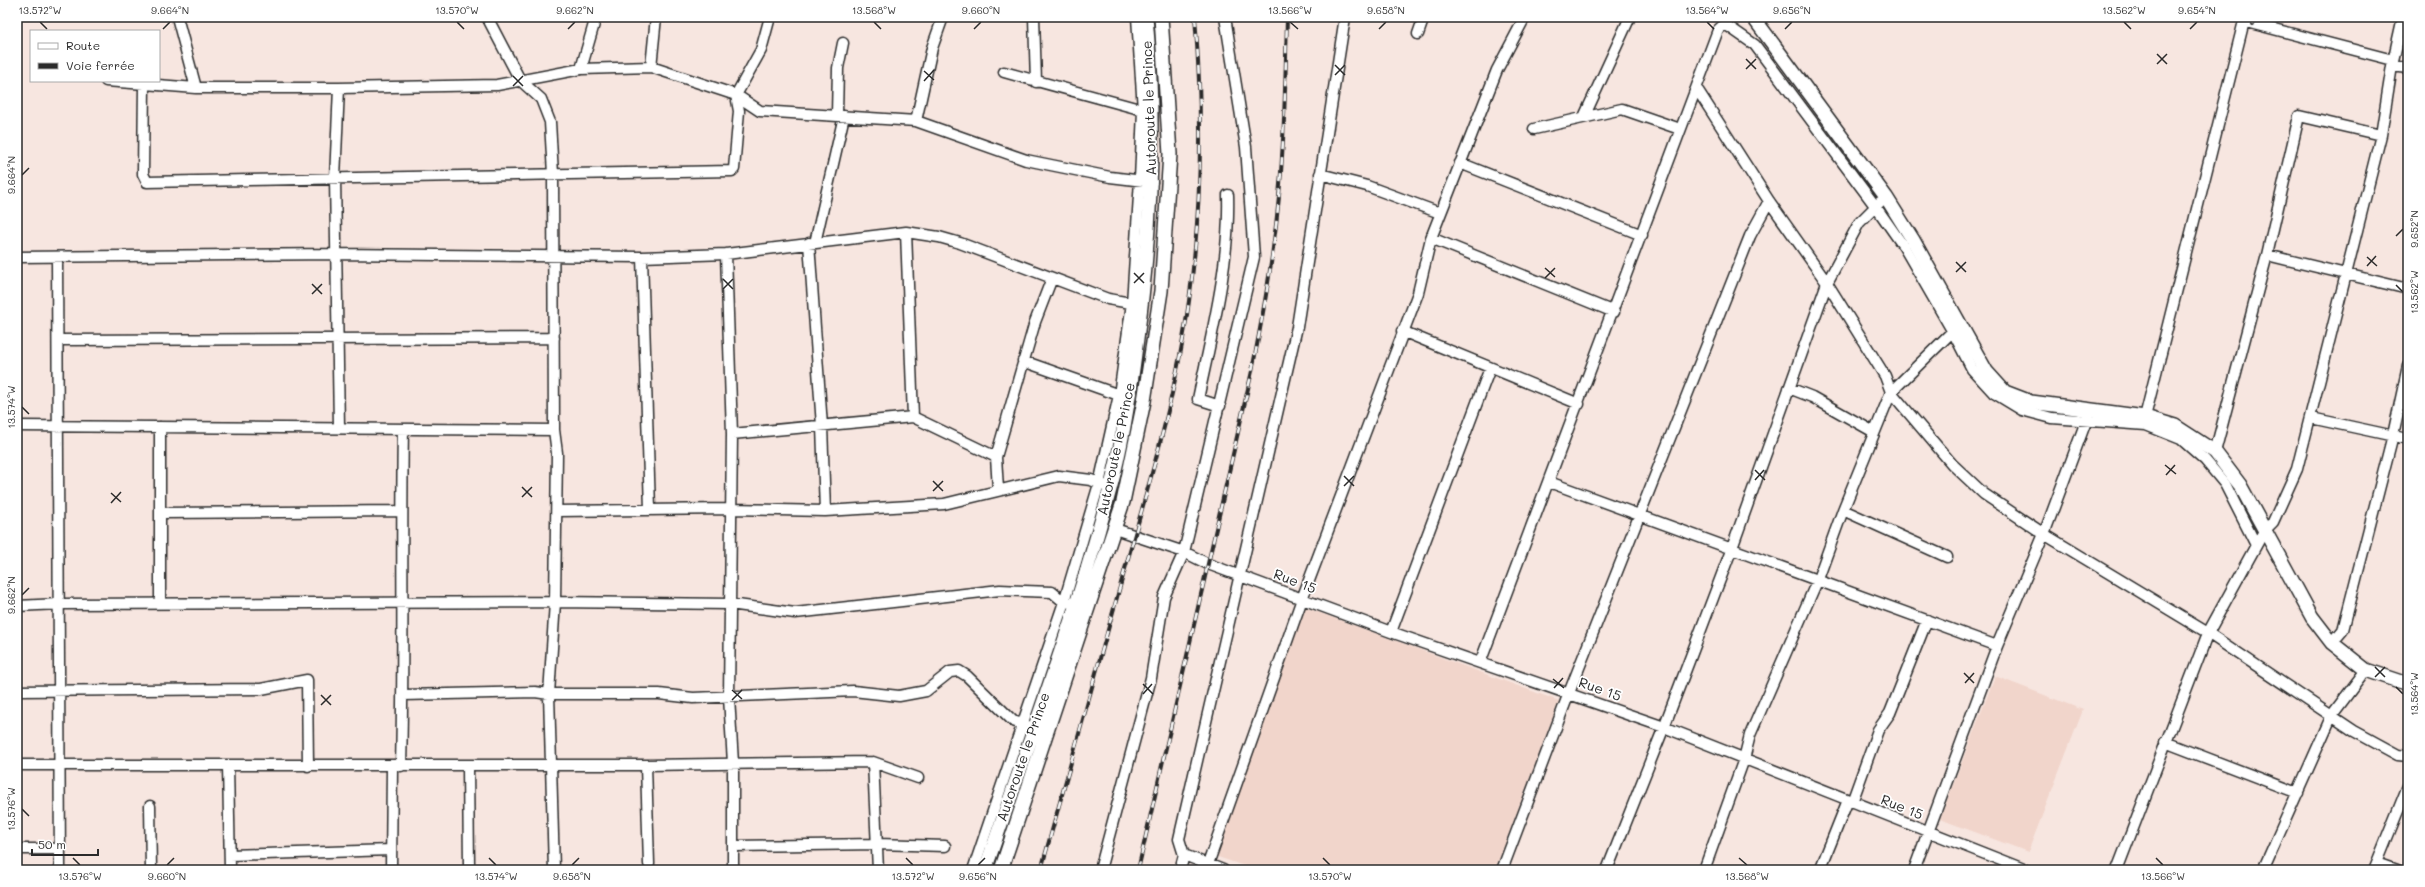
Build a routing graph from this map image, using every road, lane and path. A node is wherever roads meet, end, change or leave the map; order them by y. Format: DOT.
graph roads {
  1 [pos="177,17"];
  2 [pos="487,17"];
  3 [pos="596,17"];
  4 [pos="656,17"];
  5 [pos="770,17"];
  6 [pos="943,17"];
  7 [pos="1034,17"];
  8 [pos="1137,17"];
  9 [pos="1146,17"];
  10 [pos="1161,17"];
  11 [pos="1225,17"];
  12 [pos="1345,17"];
  13 [pos="1424,17"];
  14 [pos="1525,17"];
  15 [pos="1630,17"];
  16 [pos="1753,17"];
  17 [pos="2403,17"];
  18 [pos="2244,19"];
  19 [pos="1728,20"];
  20 [pos="2263,22"];
  21 [pos="1418,34"];
  22 [pos="843,43"];
  23 [pos="2392,63"];
  24 [pos="651,67"];
  25 [pos="2408,68"];
  26 [pos="580,69"];
  27 [pos="1004,72"];
  28 [pos="520,80"];
  29 [pos="119,82"];
  30 [pos="1036,82"];
  31 [pos="144,84"];
  32 [pos="196,88"];
  33 [pos="340,88"];
  34 [pos="1697,89"];
  35 [pos="736,95"];
  36 [pos="1143,110"];
  37 [pos="841,116"];
  38 [pos="1584,117"];
  39 [pos="916,121"];
  40 [pos="1534,129"];
  41 [pos="1680,129"];
  42 [pos="2380,135"];
  43 [pos="1460,163"];
  44 [pos="553,174"];
  45 [pos="1320,174"];
  46 [pos="335,178"];
  47 [pos="1146,181"];
  48 [pos="1228,195"];
  49 [pos="1886,197"];
  50 [pos="1769,201"];
  51 [pos="1876,207"];
  52 [pos="1440,213"];
  53 [pos="906,232"];
  54 [pos="1642,235"];
  55 [pos="1430,238"];
  56 [pos="812,243"];
  57 [pos="336,254"];
  58 [pos="726,254"];
  59 [pos="554,255"];
  60 [pos="2267,255"];
  61 [pos="57,257"];
  62 [pos="17,258"];
  63 [pos="642,258"];
  64 [pos="2347,274"];
  65 [pos="1052,278"];
  66 [pos="1827,283"];
  67 [pos="2408,289"];
  68 [pos="1137,304"];
  69 [pos="1614,312"];
  70 [pos="1957,328"];
  71 [pos="1402,331"];
  72 [pos="554,338"];
  73 [pos="338,339"];
  74 [pos="58,340"];
  75 [pos="1023,362"];
  76 [pos="2408,366"];
  77 [pos="1490,368"];
  78 [pos="1789,388"];
  79 [pos="1891,392"];
  80 [pos="1119,395"];
  81 [pos="1579,404"];
  82 [pos="1220,406"];
  83 [pos="2088,416"];
  84 [pos="2145,416"];
  85 [pos="913,417"];
  86 [pos="2311,418"];
  87 [pos="17,426"];
  88 [pos="58,426"];
  89 [pos="822,426"];
  90 [pos="160,427"];
  91 [pos="339,428"];
  92 [pos="403,429"];
  93 [pos="554,430"];
  94 [pos="1874,432"];
  95 [pos="732,434"];
  96 [pos="2393,435"];
  97 [pos="2408,439"];
  98 [pos="2215,452"];
  99 [pos="996,457"];
  100 [pos="1549,482"];
  101 [pos="1105,486"];
  102 [pos="998,489"];
  103 [pos="650,509"];
  104 [pos="731,509"];
  105 [pos="1843,510"];
  106 [pos="401,511"];
  107 [pos="557,511"];
  108 [pos="825,511"];
  109 [pos="161,513"];
  110 [pos="1639,515"];
  111 [pos="1114,529"];
  112 [pos="2264,531"];
  113 [pos="2044,534"];
  114 [pos="2256,545"];
  115 [pos="1732,548"];
  116 [pos="1184,552"];
  117 [pos="1947,557"];
  118 [pos="1240,575"];
  119 [pos="1818,579"];
  120 [pos="1302,598"];
  121 [pos="555,602"];
  122 [pos="403,603"];
  123 [pos="1069,603"];
  124 [pos="59,604"];
  125 [pos="160,604"];
  126 [pos="730,604"];
  127 [pos="17,606"];
  128 [pos="1927,620"];
  129 [pos="1391,632"];
  130 [pos="2208,633"];
  131 [pos="2332,643"];
  132 [pos="1997,646"];
  133 [pos="1480,663"];
  134 [pos="2366,670"];
  135 [pos="2408,684"];
  136 [pos="60,690"];
  137 [pos="17,691"];
  138 [pos="1569,693"];
  139 [pos="549,694"];
  140 [pos="403,695"];
  141 [pos="728,697"];
  142 [pos="2332,715"];
  143 [pos="1028,726"];
  144 [pos="1664,727"];
  145 [pos="2164,742"];
  146 [pos="2408,756"];
  147 [pos="1744,759"];
  148 [pos="872,762"];
  149 [pos="733,763"];
  150 [pos="17,765"];
  151 [pos="60,765"];
  152 [pos="228,765"];
  153 [pos="550,765"];
  154 [pos="646,765"];
  155 [pos="308,766"];
  156 [pos="396,766"];
  157 [pos="468,766"];
  158 [pos="918,778"];
  159 [pos="2408,786"];
  160 [pos="2298,793"];
  161 [pos="1850,801"];
  162 [pos="150,806"];
  163 [pos="1928,833"];
  164 [pos="877,844"];
  165 [pos="734,846"];
  166 [pos="946,846"];
  167 [pos="17,849"];
  168 [pos="60,849"];
  169 [pos="391,850"];
  170 [pos="230,855"];
  171 [pos="1184,856"];
  172 [pos="650,864"];
  173 [pos="1208,864"];
  174 [pos="469,867"];
  175 [pos="2376,867"];
  176 [pos="60,870"];
  177 [pos="151,870"];
  178 [pos="230,870"];
  179 [pos="391,870"];
  180 [pos="554,870"];
  181 [pos="733,870"];
  182 [pos="878,870"];
  183 [pos="972,870"];
  184 [pos="985,870"];
  185 [pos="1001,870"];
  186 [pos="1100,870"];
  187 [pos="1180,870"];
  188 [pos="1223,870"];
  189 [pos="1502,870"];
  190 [pos="1607,870"];
  191 [pos="1704,870"];
  192 [pos="1820,870"];
  193 [pos="1914,870"];
  194 [pos="2026,870"];
  195 [pos="2117,870"];
  196 [pos="2263,870"];
  197 [pos="2397,870"];
  1 -- 32 [label="street"];
  2 -- 28 [label="street"];
  3 -- 26 [label="street"];
  4 -- 24 [label="street"];
  5 -- 35 [label="street"];
  6 -- 39 [label="street"];
  7 -- 30 [label="street"];
  8 -- 36 [label="street"];
  9 -- 47 [label="main road, Autoroute le Prince"];
  10 -- 111 [label="main road, Autoroute le Prince"];
  11 -- 82 [label="street"];
  12 -- 45 [label="street"];
  13 -- 21 [label="street"];
  14 -- 43 [label="street"];
  15 -- 38 [label="street"];
  16 -- 49 [label="main road"];
  17 -- 23 [label="street"];
  18 -- 20 [label="street"];
  18 -- 84 [label="street"];
  19 -- 34 [label="street"];
  19 -- 51 [label="street"];
  20 -- 23 [label="street"];
  22 -- 37 [label="street"];
  23 -- 25 [label="street"];
  23 -- 42 [label="street"];
  24 -- 26 [label="street"];
  24 -- 35 [label="street"];
  26 -- 28 [label="street"];
  27 -- 30 [label="street"];
  28 -- 33 [label="street"];
  28 -- 44 [label="street"];
  29 -- 31 [label="street"];
  30 -- 36 [label="street"];
  31 -- 32 [label="street"];
  31 -- 46 [label="street"];
  32 -- 33 [label="street"];
  33 -- 46 [label="street"];
  34 -- 41 [label="street"];
  34 -- 50 [label="street"];
  35 -- 37 [label="street"];
  35 -- 44 [label="street"];
  36 -- 47 [label="street"];
  37 -- 39 [label="street"];
  37 -- 56 [label="street"];
  38 -- 40 [label="street"];
  38 -- 41 [label="street"];
  39 -- 47 [label="street"];
  41 -- 54 [label="street"];
  42 -- 60 [label="street"];
  42 -- 64 [label="street"];
  43 -- 52 [label="street"];
  43 -- 54 [label="street"];
  44 -- 46 [label="street"];
  44 -- 59 [label="street"];
  45 -- 52 [label="street"];
  45 -- 118 [label="street"];
  46 -- 57 [label="street"];
  47 -- 68 [label="main road, Autoroute le Prince"];
  48 -- 82 [label="street"];
  49 -- 51 [label="street"];
  49 -- 70 [label="main road"];
  50 -- 66 [label="street"];
  50 -- 110 [label="street"];
  51 -- 66 [label="street"];
  51 -- 70 [label="street"];
  52 -- 55 [label="street"];
  53 -- 56 [label="street"];
  53 -- 65 [label="street"];
  53 -- 85 [label="street"];
  54 -- 69 [label="street"];
  55 -- 69 [label="street"];
  55 -- 71 [label="street"];
  56 -- 58 [label="street"];
  56 -- 89 [label="street"];
  57 -- 59 [label="street"];
  57 -- 61 [label="street"];
  57 -- 73 [label="street"];
  58 -- 63 [label="street"];
  58 -- 95 [label="street"];
  59 -- 63 [label="street"];
  59 -- 72 [label="street"];
  60 -- 64 [label="street"];
  60 -- 98 [label="street"];
  61 -- 62 [label="street"];
  61 -- 74 [label="street"];
  63 -- 103 [label="street"];
  64 -- 67 [label="street"];
  64 -- 86 [label="street"];
  65 -- 68 [label="street"];
  65 -- 75 [label="street"];
  66 -- 78 [label="street"];
  66 -- 79 [label="street"];
  68 -- 80 [label="street"];
  68 -- 101 [label="main road, Autoroute le Prince"];
  69 -- 81 [label="street"];
  70 -- 79 [label="street"];
  70 -- 83 [label="main road"];
  71 -- 77 [label="street"];
  71 -- 120 [label="street"];
  72 -- 73 [label="street"];
  72 -- 93 [label="street"];
  73 -- 74 [label="street"];
  73 -- 91 [label="street"];
  74 -- 88 [label="street"];
  75 -- 80 [label="street"];
  75 -- 99 [label="street"];
  76 -- 96 [label="street"];
  77 -- 81 [label="street"];
  77 -- 129 [label="street"];
  78 -- 94 [label="street"];
  78 -- 115 [label="street"];
  79 -- 94 [label="street"];
  79 -- 113 [label="street"];
  80 -- 101 [label="street"];
  81 -- 100 [label="street"];
  82 -- 116 [label="street"];
  83 -- 84 [label="main road"];
  83 -- 113 [label="street"];
  83 -- 114 [label="street"];
  84 -- 98 [label="main road"];
  85 -- 89 [label="street"];
  85 -- 99 [label="street"];
  86 -- 96 [label="street"];
  86 -- 112 [label="street"];
  87 -- 88 [label="street"];
  88 -- 90 [label="street"];
  88 -- 124 [label="street"];
  89 -- 95 [label="street"];
  89 -- 108 [label="street"];
  90 -- 91 [label="street"];
  90 -- 109 [label="street"];
  91 -- 92 [label="street"];
  92 -- 93 [label="street"];
  92 -- 106 [label="street"];
  93 -- 107 [label="street"];
  94 -- 105 [label="street"];
  95 -- 104 [label="street"];
  96 -- 97 [label="street"];
  96 -- 131 [label="street"];
  98 -- 112 [label="main road"];
  99 -- 102 [label="street"];
  100 -- 110 [label="street"];
  100 -- 133 [label="street"];
  101 -- 102 [label="street"];
  101 -- 123 [label="main road, Autoroute le Prince"];
  102 -- 108 [label="street"];
  103 -- 104 [label="street"];
  103 -- 107 [label="street"];
  104 -- 108 [label="street"];
  104 -- 126 [label="street"];
  105 -- 117 [label="street"];
  105 -- 119 [label="street"];
  106 -- 109 [label="street"];
  106 -- 122 [label="street"];
  107 -- 121 [label="street"];
  109 -- 125 [label="street"];
  110 -- 115 [label="street"];
  110 -- 138 [label="street"];
  111 -- 116 [label="street, Rue 15"];
  111 -- 185 [label="main road, Autoroute le Prince"];
  112 -- 114 [label="street"];
  112 -- 131 [label="main road"];
  113 -- 130 [label="street"];
  113 -- 132 [label="street"];
  114 -- 130 [label="street"];
  115 -- 119 [label="street"];
  115 -- 144 [label="street"];
  116 -- 118 [label="street, Rue 15"];
  116 -- 186 [label="street"];
  118 -- 120 [label="street, Rue 15"];
  118 -- 171 [label="street"];
  119 -- 128 [label="street"];
  119 -- 147 [label="street"];
  120 -- 129 [label="street, Rue 15"];
  120 -- 173 [label="street"];
  121 -- 122 [label="street"];
  121 -- 126 [label="street"];
  121 -- 139 [label="street"];
  122 -- 125 [label="street"];
  122 -- 140 [label="street"];
  123 -- 126 [label="street"];
  123 -- 143 [label="main road, Autoroute le Prince"];
  124 -- 125 [label="street"];
  124 -- 127 [label="street"];
  124 -- 136 [label="street"];
  126 -- 141 [label="street"];
  128 -- 132 [label="street"];
  128 -- 161 [label="street"];
  129 -- 133 [label="street, Rue 15"];
  130 -- 142 [label="street"];
  130 -- 145 [label="street"];
  131 -- 134 [label="main road"];
  132 -- 163 [label="street"];
  133 -- 138 [label="street, Rue 15"];
  134 -- 135 [label="main road"];
  134 -- 142 [label="street"];
  136 -- 137 [label="street"];
  136 -- 151 [label="street"];
  136 -- 155 [label="street"];
  138 -- 144 [label="street, Rue 15"];
  138 -- 189 [label="street"];
  139 -- 140 [label="street"];
  139 -- 141 [label="street"];
  139 -- 153 [label="street"];
  140 -- 156 [label="street"];
  141 -- 143 [label="street"];
  141 -- 149 [label="street"];
  142 -- 146 [label="street"];
  142 -- 160 [label="street"];
  143 -- 183 [label="street"];
  143 -- 184 [label="main road, Autoroute le Prince"];
  144 -- 147 [label="street, Rue 15"];
  144 -- 190 [label="street"];
  145 -- 160 [label="street"];
  145 -- 195 [label="street"];
  147 -- 161 [label="street, Rue 15"];
  147 -- 191 [label="street"];
  148 -- 149 [label="street"];
  148 -- 158 [label="street"];
  148 -- 164 [label="street"];
  149 -- 154 [label="street"];
  149 -- 165 [label="street"];
  150 -- 151 [label="street"];
  151 -- 152 [label="street"];
  151 -- 168 [label="street"];
  152 -- 155 [label="street"];
  152 -- 170 [label="street"];
  153 -- 154 [label="street"];
  153 -- 157 [label="street"];
  153 -- 180 [label="street"];
  154 -- 172 [label="street"];
  155 -- 156 [label="street"];
  156 -- 157 [label="street"];
  156 -- 169 [label="street"];
  157 -- 174 [label="street"];
  159 -- 175 [label="street"];
  160 -- 196 [label="street"];
  161 -- 163 [label="street, Rue 15"];
  161 -- 192 [label="street"];
  162 -- 177 [label="street"];
  163 -- 193 [label="street"];
  163 -- 194 [label="street, Rue 15"];
  164 -- 165 [label="street"];
  164 -- 166 [label="street"];
  164 -- 182 [label="street"];
  165 -- 181 [label="street"];
  167 -- 168 [label="street"];
  168 -- 176 [label="street"];
  169 -- 170 [label="street"];
  169 -- 179 [label="street"];
  170 -- 178 [label="street"];
  171 -- 173 [label="street"];
  171 -- 187 [label="street"];
  173 -- 188 [label="street"];
  175 -- 197 [label="street"];
}
